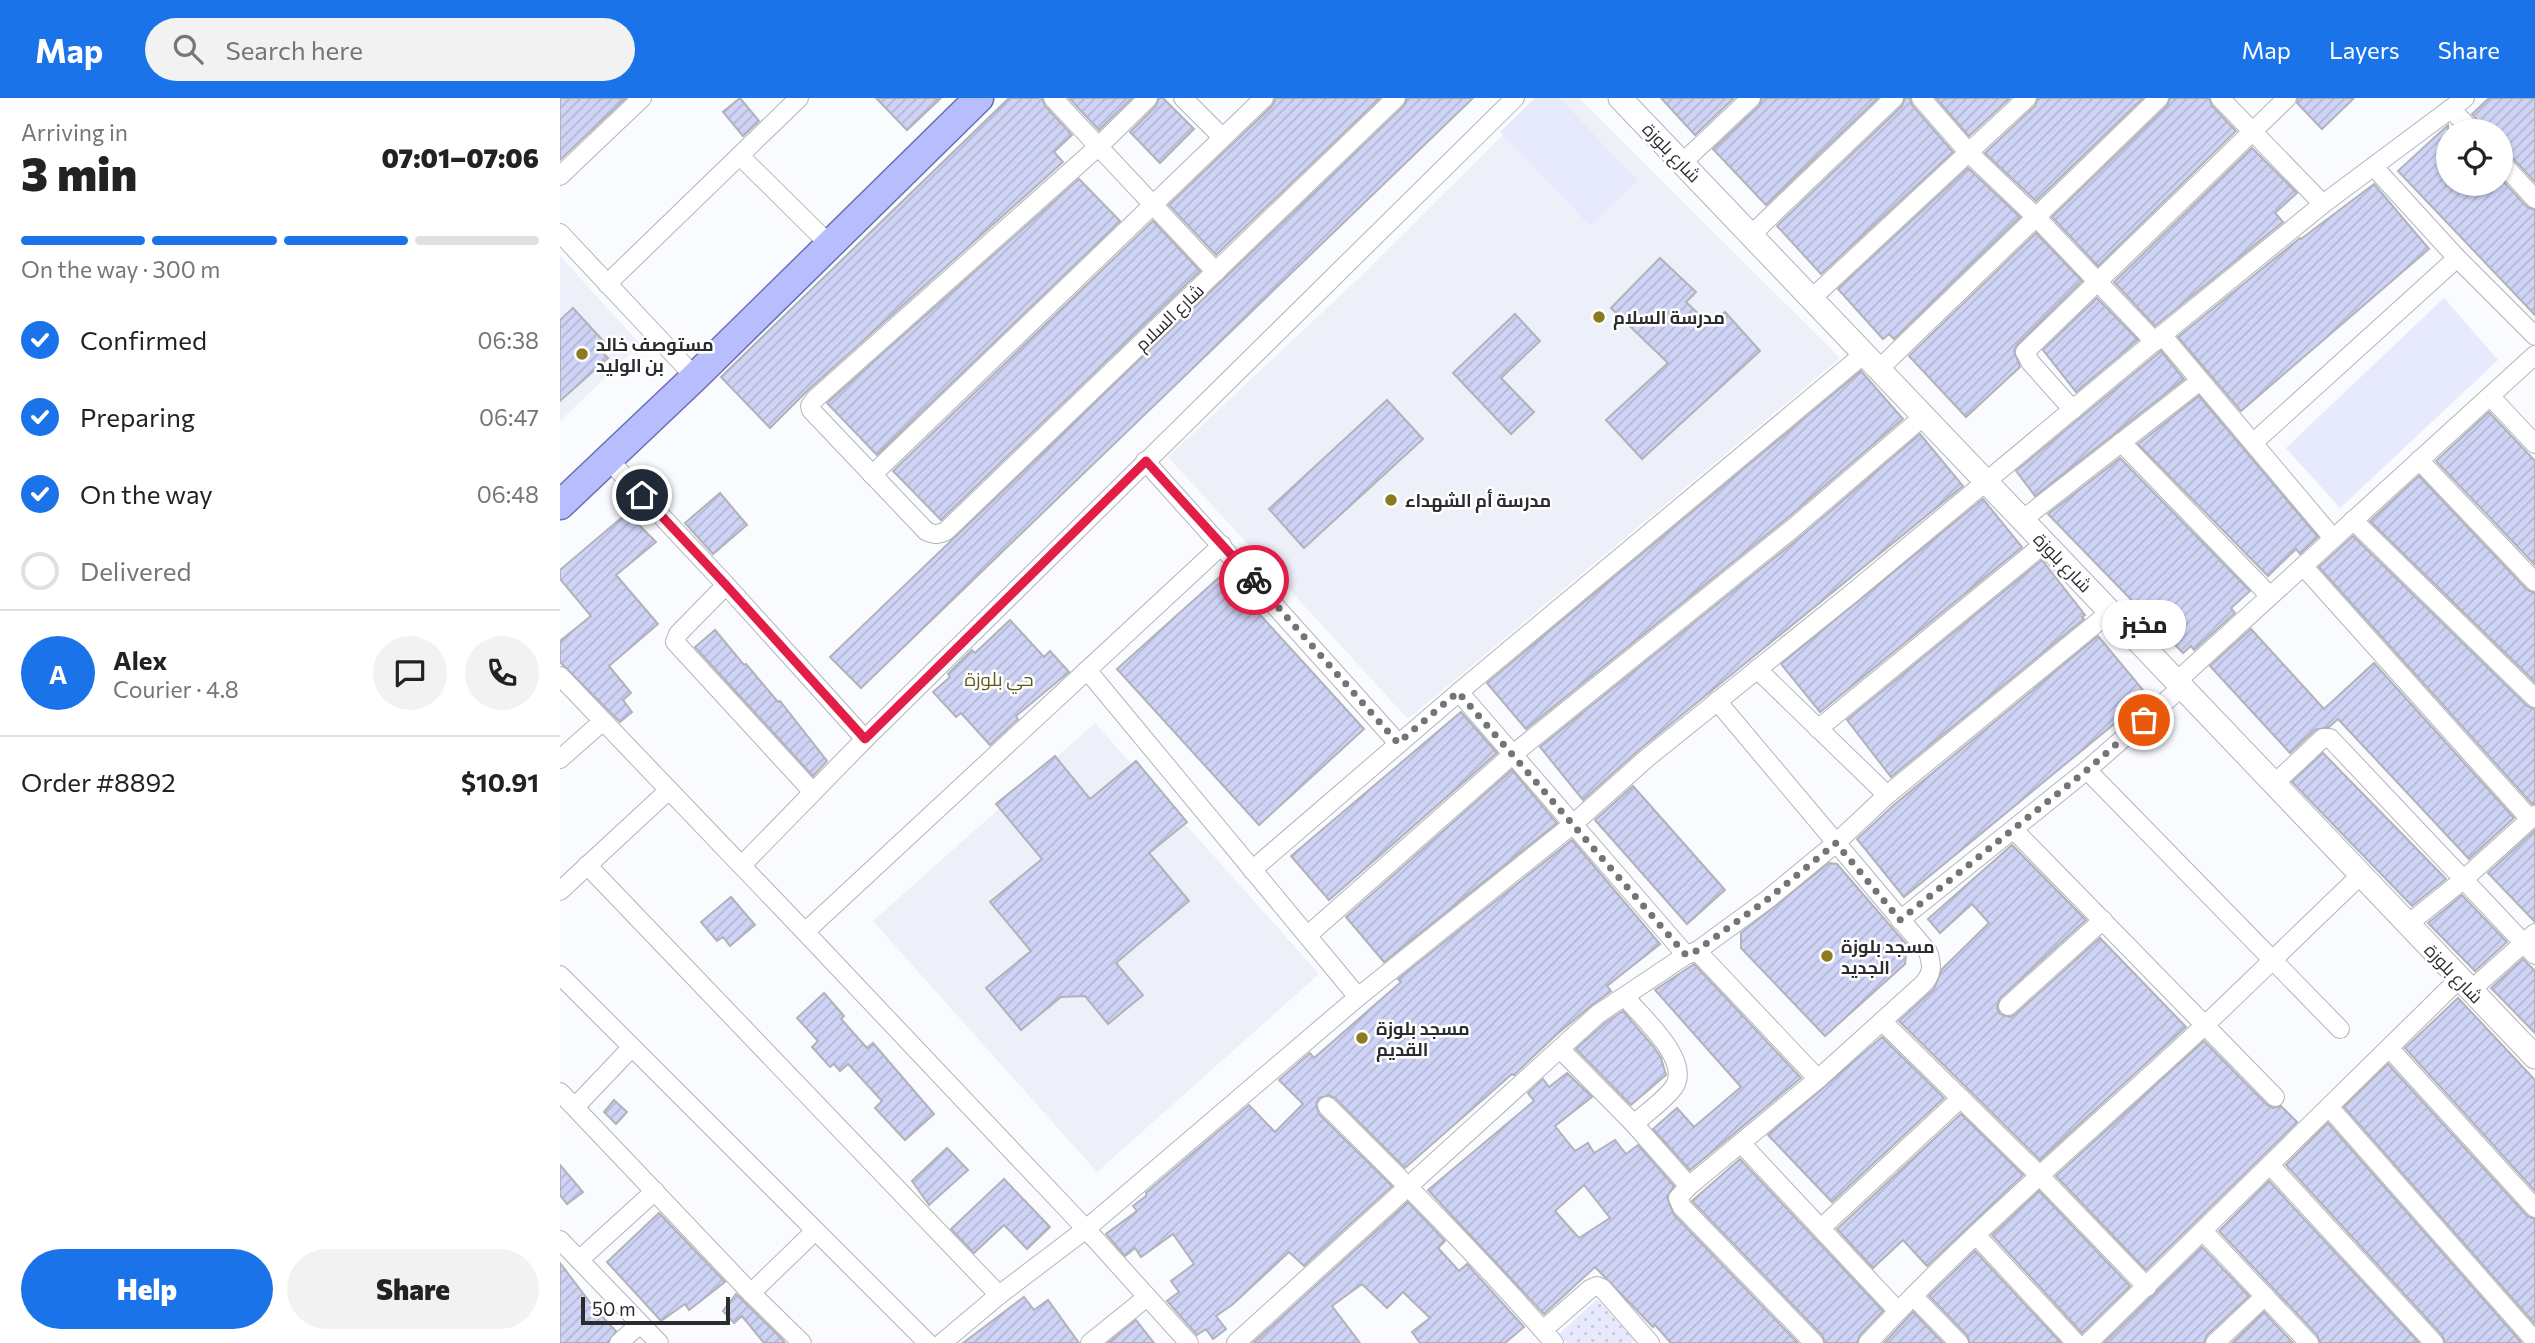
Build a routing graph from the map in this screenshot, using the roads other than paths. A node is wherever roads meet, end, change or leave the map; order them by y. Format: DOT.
graph roads {
  1 [pos="642,98"];
  2 [pos="799,98"];
  3 [pos="979,98"];
  4 [pos="1053,98"];
  5 [pos="1148,98"];
  6 [pos="1183,98"];
  7 [pos="1264,98"];
  8 [pos="1396,98"];
  9 [pos="1515,98"];
  10 [pos="1621,98"];
  11 [pos="1751,98"];
  12 [pos="1894,98"];
  13 [pos="1921,98"];
  14 [pos="2028,98"];
  15 [pos="2159,98"];
  16 [pos="2220,98"];
  17 [pos="2287,98"];
  18 [pos="2458,104"];
  19 [pos="2251,132"];
  20 [pos="1222,137"];
  21 [pos="1099,146"];
  22 [pos="1969,154"];
  23 [pos="740,156"];
  24 [pos="1682,163"];
  25 [pos="2374,167"];
  26 [pos="2513,175"];
  27 [pos="560,176"];
  28 [pos="2535,198"];
  29 [pos="1153,203"];
  30 [pos="2323,204"];
  31 [pos="2036,218"];
  32 [pos="560,233"];
  33 [pos="1751,235"];
  34 [pos="830,245"];
  35 [pos="2457,258"];
  36 [pos="1216,272"];
  37 [pos="2098,282"];
  38 [pos="607,284"];
  39 [pos="1811,299"];
  40 [pos="2535,336"];
  41 [pos="2159,339"];
  42 [pos="2535,355"];
  43 [pos="1871,362"];
  44 [pos="695,377"];
  45 [pos="2200,381"];
  46 [pos="2490,396"];
  47 [pos="2073,410"];
  48 [pos="1924,416"];
  49 [pos="2121,442"];
  50 [pos="2253,443"];
  51 [pos="2535,444"];
  52 [pos="608,459"];
  53 [pos="2419,460"];
  54 [pos="1146,461"];
  55 [pos="872,475"];
  56 [pos="1986,481"];
  57 [pos="560,505"];
  58 [pos="2022,520"];
  59 [pos="2353,520"];
  60 [pos="2333,538"];
  61 [pos="2045,543"];
  62 [pos="1222,545"];
  63 [pos="2303,566"];
  64 [pos="2535,582"];
  65 [pos="726,585"];
  66 [pos="2270,596"];
  67 [pos="2110,612"];
  68 [pos="1757,669"];
  69 [pos="1087,670"];
  70 [pos="560,676"];
  71 [pos="2179,684"];
  72 [pos="1458,692"];
  73 [pos="2535,698"];
  74 [pos="1717,701"];
  75 [pos="602,722"];
  76 [pos="1818,729"];
  77 [pos="865,739"];
  78 [pos="1398,743"];
  79 [pos="1512,755"];
  80 [pos="560,760"];
  81 [pos="2087,770"];
  82 [pos="2274,784"];
  83 [pos="669,790"];
  84 [pos="812,791"];
  85 [pos="1886,795"];
  86 [pos="2532,817"];
  87 [pos="1572,825"];
  88 [pos="2014,830"];
  89 [pos="1836,843"];
  90 [pos="587,865"];
  91 [pos="742,865"];
  92 [pos="1252,870"];
  93 [pos="2361,875"];
  94 [pos="2463,880"];
  95 [pos="560,891"];
  96 [pos="1900,920"];
  97 [pos="2104,920"];
  98 [pos="2408,924"];
  99 [pos="806,932"];
  100 [pos="1308,935"];
  101 [pos="2532,944"];
  102 [pos="1691,953"];
  103 [pos="2272,959"];
  104 [pos="560,975"];
  105 [pos="2466,984"];
  106 [pos="1358,997"];
  107 [pos="1625,997"];
  108 [pos="2008,1006"];
  109 [pos="1882,1021"];
  110 [pos="2205,1025"];
  111 [pos="2340,1029"];
  112 [pos="632,1047"];
  113 [pos="1560,1049"];
  114 [pos="2389,1049"];
  115 [pos="2533,1052"];
  116 [pos="1818,1079"];
  117 [pos="560,1092"];
  118 [pos="2275,1097"];
  119 [pos="1961,1098"];
  120 [pos="1327,1106"];
  121 [pos="575,1107"];
  122 [pos="2329,1107"];
  123 [pos="1634,1124"];
  124 [pos="1741,1143"];
  125 [pos="2270,1165"];
  126 [pos="2039,1175"];
  127 [pos="1409,1186"];
  128 [pos="1689,1186"];
  129 [pos="655,1191"];
  130 [pos="2535,1208"];
  131 [pos="1821,1228"];
  132 [pos="1086,1229"];
  133 [pos="815,1231"];
  134 [pos="2203,1231"];
  135 [pos="1976,1235"];
  136 [pos="560,1240"];
  137 [pos="579,1260"];
  138 [pos="2147,1287"];
  139 [pos="751,1293"];
  140 [pos="999,1296"];
  141 [pos="1913,1296"];
  142 [pos="2264,1296"];
  143 [pos="1147,1297"];
  144 [pos="1898,1311"];
  145 [pos="639,1324"];
  146 [pos="1548,1336"];
  147 [pos="2535,1341"];
  148 [pos="929,1342"];
  149 [pos="619,1343"];
  150 [pos="659,1343"];
  151 [pos="802,1343"];
  152 [pos="1090,1343"];
  153 [pos="1189,1343"];
  154 [pos="1236,1343"];
  155 [pos="1650,1343"];
  156 [pos="1814,1343"];
  157 [pos="1868,1343"];
  158 [pos="1959,1343"];
  159 [pos="2076,1343"];
  160 [pos="2088,1343"];
  161 [pos="2215,1343"];
  162 [pos="2309,1343"];
  163 [pos="2434,1343"];
  1 -- 27 [label="street"];
  2 -- 23 [label="street"];
  3 -- 34 [label="main road"];
  4 -- 21 [label="street"];
  5 -- 21 [label="street"];
  6 -- 20 [label="street"];
  7 -- 20 [label="street"];
  8 -- 36 [label="street, شارع السلام"];
  9 -- 54 [label="street"];
  10 -- 24 [label="street, شارع بلوزة"];
  11 -- 24 [label="street"];
  12 -- 33 [label="street"];
  13 -- 22 [label="street"];
  14 -- 22 [label="street"];
  15 -- 31 [label="street"];
  16 -- 19 [label="street"];
  17 -- 19 [label="street"];
  18 -- 25 [label="street"];
  19 -- 30 [label="street"];
  19 -- 37 [label="street"];
  20 -- 29 [label="street"];
  21 -- 29 [label="street"];
  21 -- 55 [label="street"];
  22 -- 31 [label="street"];
  22 -- 39 [label="street"];
  23 -- 34 [label="street"];
  23 -- 38 [label="street"];
  24 -- 33 [label="street, شارع بلوزة"];
  25 -- 30 [label="street"];
  25 -- 35 [label="street"];
  26 -- 28 [label="street"];
  29 -- 36 [label="street"];
  29 -- 55 [label="street"];
  30 -- 41 [label="street"];
  31 -- 37 [label="street"];
  31 -- 43 [label="street"];
  32 -- 38 [label="street"];
  33 -- 39 [label="street, شارع بلوزة"];
  34 -- 44 [label="main road"];
  35 -- 40 [label="street"];
  35 -- 50 [label="street"];
  36 -- 55 [label="street, شارع السلام"];
  37 -- 41 [label="street"];
  37 -- 47 [label="street"];
  38 -- 44 [label="street"];
  39 -- 43 [label="street, شارع بلوزة"];
  41 -- 45 [label="street"];
  41 -- 47 [label="street"];
  42 -- 46 [label="street"];
  43 -- 48 [label="street, شارع بلوزة"];
  43 -- 72 [label="street"];
  44 -- 52 [label="main road"];
  45 -- 49 [label="street"];
  45 -- 50 [label="street"];
  46 -- 51 [label="street"];
  46 -- 53 [label="street"];
  47 -- 56 [label="street"];
  48 -- 56 [label="street, شارع بلوزة"];
  48 -- 79 [label="street"];
  49 -- 58 [label="street"];
  49 -- 66 [label="street"];
  50 -- 60 [label="street"];
  52 -- 57 [label="main road"];
  52 -- 65 [label="street"];
  53 -- 59 [label="street"];
  53 -- 64 [label="street"];
  54 -- 62 [label="street"];
  54 -- 77 [label="street"];
  56 -- 58 [label="street, شارع بلوزة"];
  56 -- 68 [label="street"];
  58 -- 61 [label="street, شارع بلوزة"];
  59 -- 60 [label="street"];
  59 -- 73 [label="street"];
  60 -- 63 [label="street"];
  61 -- 67 [label="street, شارع بلوزة"];
  61 -- 76 [label="street"];
  62 -- 69 [label="street"];
  62 -- 78 [label="street"];
  63 -- 66 [label="street"];
  63 -- 86 [label="street"];
  65 -- 77 [label="street"];
  65 -- 84 [label="street"];
  66 -- 71 [label="street"];
  67 -- 71 [label="street, شارع بلوزة"];
  67 -- 85 [label="street"];
  68 -- 74 [label="street"];
  68 -- 76 [label="street"];
  69 -- 92 [label="street"];
  69 -- 99 [label="street"];
  70 -- 75 [label="street"];
  71 -- 81 [label="street"];
  71 -- 82 [label="street, شارع بلوزة"];
  72 -- 78 [label="street"];
  72 -- 79 [label="street"];
  74 -- 87 [label="street"];
  74 -- 89 [label="street"];
  75 -- 80 [label="street"];
  75 -- 83 [label="street"];
  76 -- 85 [label="street"];
  77 -- 84 [label="street"];
  78 -- 92 [label="street"];
  79 -- 87 [label="street"];
  79 -- 100 [label="street"];
  81 -- 88 [label="street"];
  81 -- 103 [label="street"];
  82 -- 93 [label="street, شارع بلوزة"];
  82 -- 94 [label="street"];
  83 -- 90 [label="street"];
  83 -- 91 [label="street"];
  84 -- 91 [label="street"];
  85 -- 89 [label="street"];
  86 -- 94 [label="street"];
  87 -- 102 [label="street"];
  87 -- 106 [label="street"];
  88 -- 96 [label="street"];
  88 -- 97 [label="street"];
  89 -- 96 [label="street"];
  89 -- 102 [label="street"];
  90 -- 95 [label="street"];
  90 -- 140 [label="street"];
  91 -- 99 [label="street"];
  92 -- 100 [label="street"];
  93 -- 98 [label="street, شارع بلوزة"];
  93 -- 103 [label="street"];
  94 -- 98 [label="street"];
  94 -- 101 [label="street"];
  96 -- 109 [label="street"];
  97 -- 108 [label="street"];
  97 -- 110 [label="street"];
  98 -- 105 [label="street, شارع بلوزة"];
  99 -- 132 [label="street"];
  100 -- 106 [label="street"];
  101 -- 105 [label="street"];
  102 -- 107 [label="street"];
  102 -- 116 [label="street"];
  103 -- 110 [label="street"];
  103 -- 111 [label="street"];
  104 -- 112 [label="street"];
  105 -- 114 [label="street"];
  105 -- 115 [label="street, شارع بلوزة"];
  106 -- 132 [label="street"];
  107 -- 113 [label="street"];
  107 -- 123 [label="street"];
  109 -- 116 [label="street"];
  109 -- 119 [label="street"];
  110 -- 118 [label="street"];
  110 -- 126 [label="street"];
  112 -- 121 [label="street"];
  112 -- 133 [label="street"];
  113 -- 123 [label="street"];
  113 -- 127 [label="street"];
  114 -- 122 [label="street"];
  114 -- 130 [label="street"];
  116 -- 124 [label="street"];
  117 -- 121 [label="street"];
  119 -- 126 [label="street"];
  119 -- 131 [label="street"];
  120 -- 127 [label="street"];
  121 -- 129 [label="street"];
  122 -- 125 [label="street"];
  122 -- 147 [label="street"];
  123 -- 128 [label="street"];
  124 -- 128 [label="street"];
  124 -- 131 [label="street"];
  125 -- 134 [label="street"];
  125 -- 163 [label="street"];
  126 -- 135 [label="street"];
  126 -- 138 [label="street"];
  127 -- 146 [label="street"];
  127 -- 154 [label="street"];
  128 -- 156 [label="street"];
  129 -- 137 [label="street"];
  129 -- 139 [label="street"];
  131 -- 144 [label="street"];
  132 -- 140 [label="street"];
  132 -- 143 [label="street"];
  133 -- 139 [label="street"];
  133 -- 148 [label="street"];
  134 -- 138 [label="street"];
  134 -- 142 [label="street"];
  135 -- 141 [label="street"];
  135 -- 159 [label="street"];
  136 -- 137 [label="street"];
  137 -- 145 [label="street"];
  138 -- 160 [label="street"];
  139 -- 151 [label="street"];
  140 -- 148 [label="street"];
  141 -- 144 [label="street"];
  141 -- 158 [label="street"];
  142 -- 161 [label="street"];
  142 -- 162 [label="street"];
  143 -- 152 [label="street"];
  143 -- 153 [label="street"];
  144 -- 157 [label="street"];
  145 -- 149 [label="street"];
  145 -- 150 [label="street"];
  146 -- 155 [label="street"];
}
